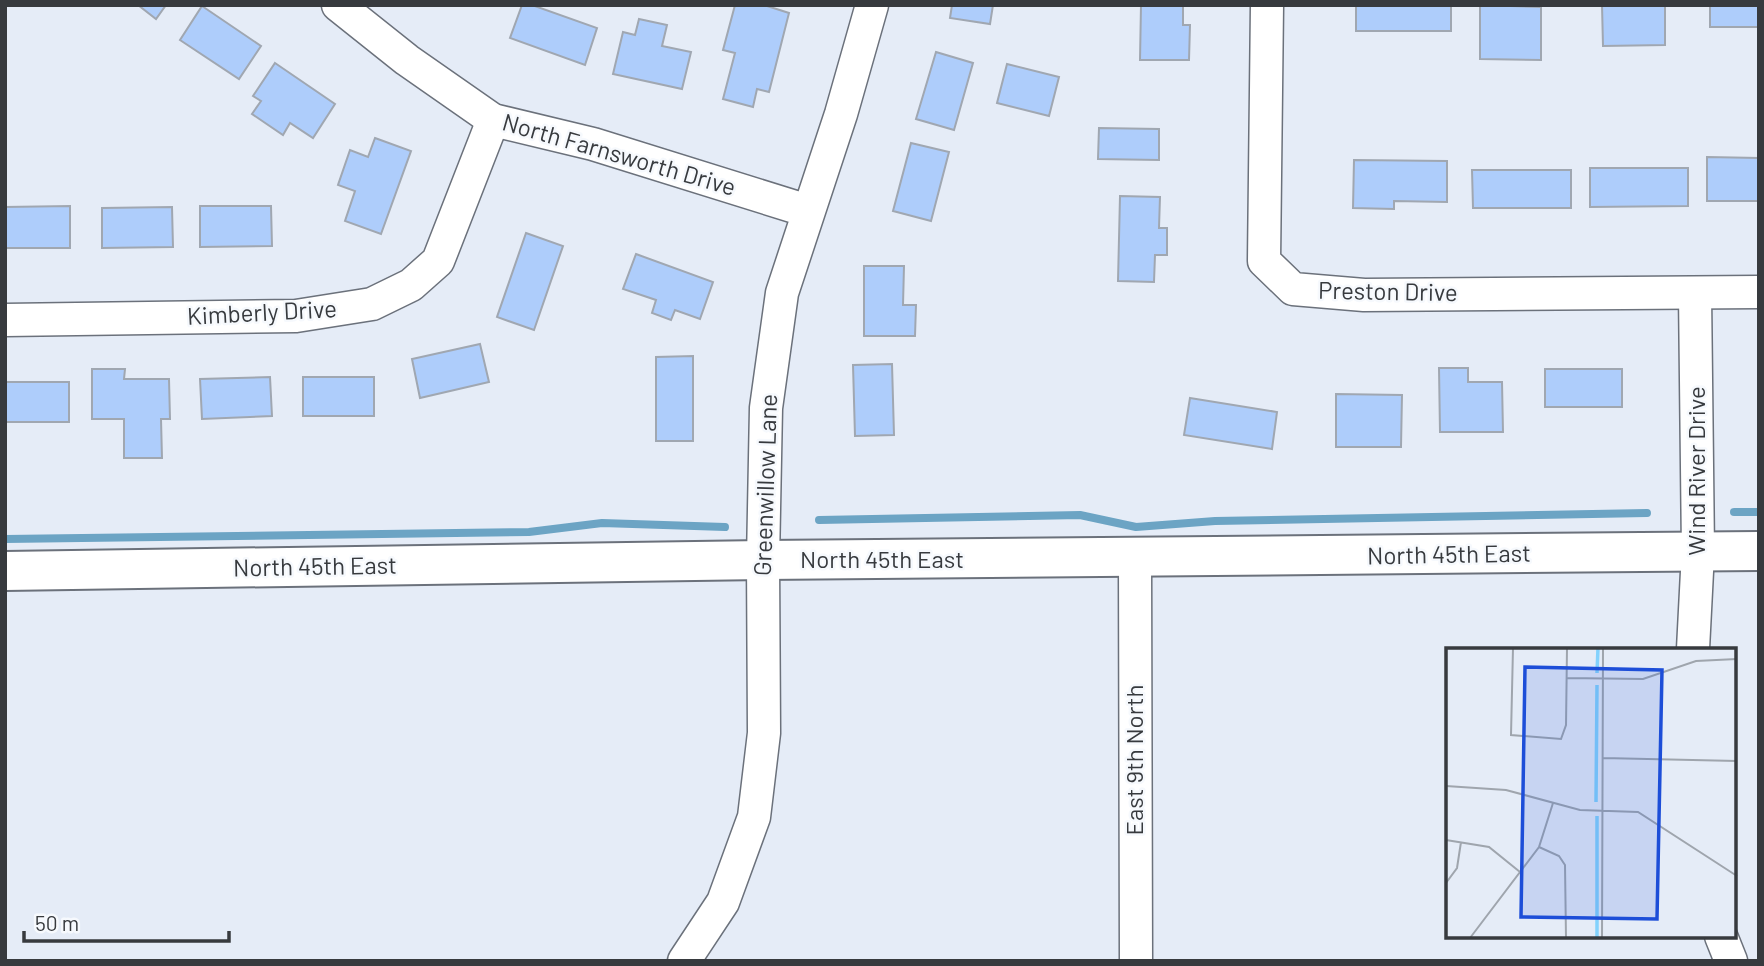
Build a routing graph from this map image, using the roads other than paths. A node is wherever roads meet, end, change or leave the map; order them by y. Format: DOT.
graph roads {
  1 [pos="338,5"];
  2 [pos="872,5"];
  3 [pos="1267,5"];
  4 [pos="493,120"];
  5 [pos="808,211"];
  6 [pos="1759,292"];
  7 [pos="1695,293"];
  8 [pos="5,320"];
  9 [pos="1759,551"];
  10 [pos="1699,552"];
  11 [pos="1135,558"];
  12 [pos="763,560"];
  13 [pos="5,571"];
  14 [pos="1693,648"];
  15 [pos="1722,938"];
  16 [pos="684,961"];
  17 [pos="1136,961"];
  18 [pos="1731,961"];
  1 -- 4 [label="street, North Farnsworth Drive"];
  2 -- 5 [label="street, Greenwillow Lane"];
  3 -- 7 [label="street, Preston Drive"];
  4 -- 5 [label="street, North Farnsworth Drive"];
  4 -- 8 [label="street, Kimberly Drive"];
  5 -- 12 [label="street, Greenwillow Lane"];
  6 -- 7 [label="street, Preston Drive"];
  7 -- 10 [label="street, Wind River Drive"];
  9 -- 10 [label="main road, North 45th East"];
  10 -- 11 [label="main road, North 45th East"];
  10 -- 14 [label="street, Wind River Drive"];
  11 -- 12 [label="main road, North 45th East"];
  11 -- 17 [label="street, East 9th North"];
  12 -- 13 [label="main road, North 45th East"];
  12 -- 16 [label="street, Greenwillow Lane"];
  15 -- 18 [label="street"];
}
